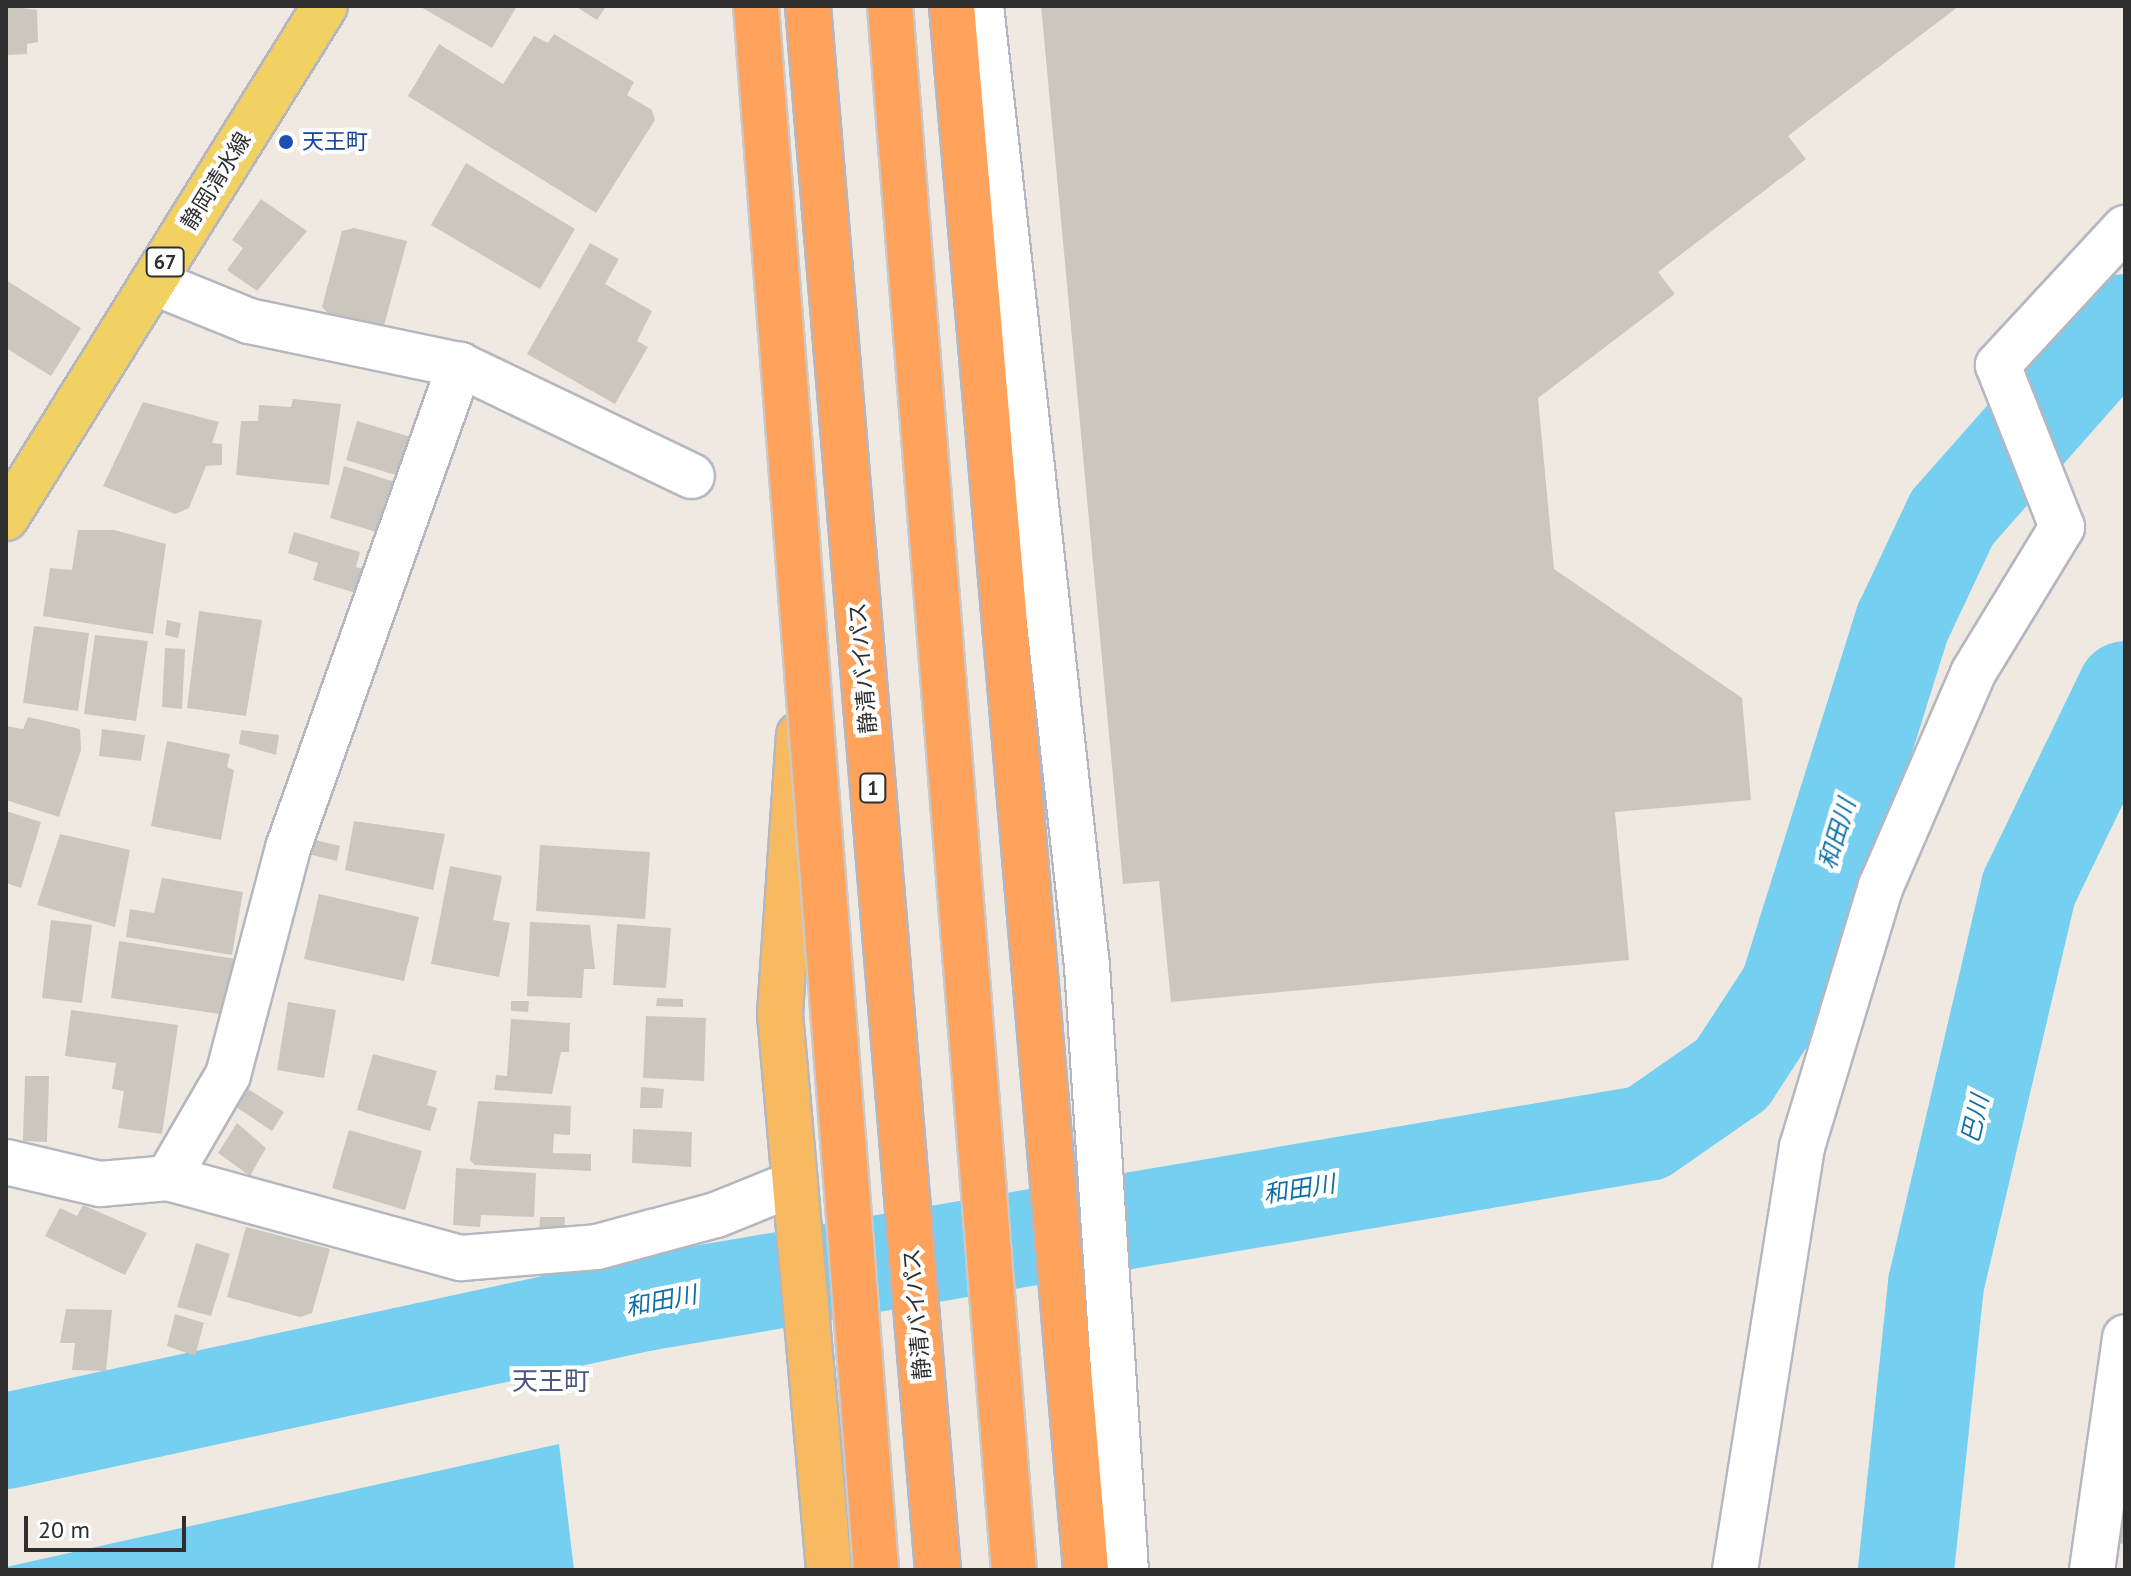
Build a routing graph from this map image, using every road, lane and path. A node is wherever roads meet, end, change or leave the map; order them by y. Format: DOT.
graph roads {
  1 [pos="325,6"];
  2 [pos="756,6"];
  3 [pos="778,6"];
  4 [pos="808,6"];
  5 [pos="888,6"];
  6 [pos="952,6"];
  7 [pos="981,6"];
  8 [pos="2125,228"];
  9 [pos="153,282"];
  10 [pos="460,365"];
  11 [pos="692,476"];
  12 [pos="6,518"];
  13 [pos="6,1162"];
  14 [pos="168,1178"];
  15 [pos="795,1183"];
  16 [pos="2124,1348"];
  17 [pos="829,1570"];
  18 [pos="876,1570"];
  19 [pos="938,1570"];
  20 [pos="1014,1570"];
  21 [pos="1035,1570"];
  22 [pos="1086,1570"];
  23 [pos="1126,1570"];
  24 [pos="1735,1570"];
  25 [pos="2092,1570"];
  1 -- 9 [label="main road, 静岡清水線 / 67"];
  2 -- 18 [label="highway, bridge"];
  3 -- 15 [label="highway"];
  4 -- 19 [label="highway, 静清バイパス / 1"];
  5 -- 20 [label="highway, bridge"];
  5 -- 21 [label="highway"];
  6 -- 22 [label="highway"];
  7 -- 23 [label="street"];
  8 -- 24 [label="street"];
  9 -- 10 [label="street"];
  9 -- 12 [label="main road, 静岡清水線 / 67"];
  10 -- 11 [label="street"];
  10 -- 14 [label="street"];
  13 -- 14 [label="street"];
  14 -- 15 [label="street"];
  15 -- 17 [label="highway"];
  16 -- 25 [label="street"];
}
